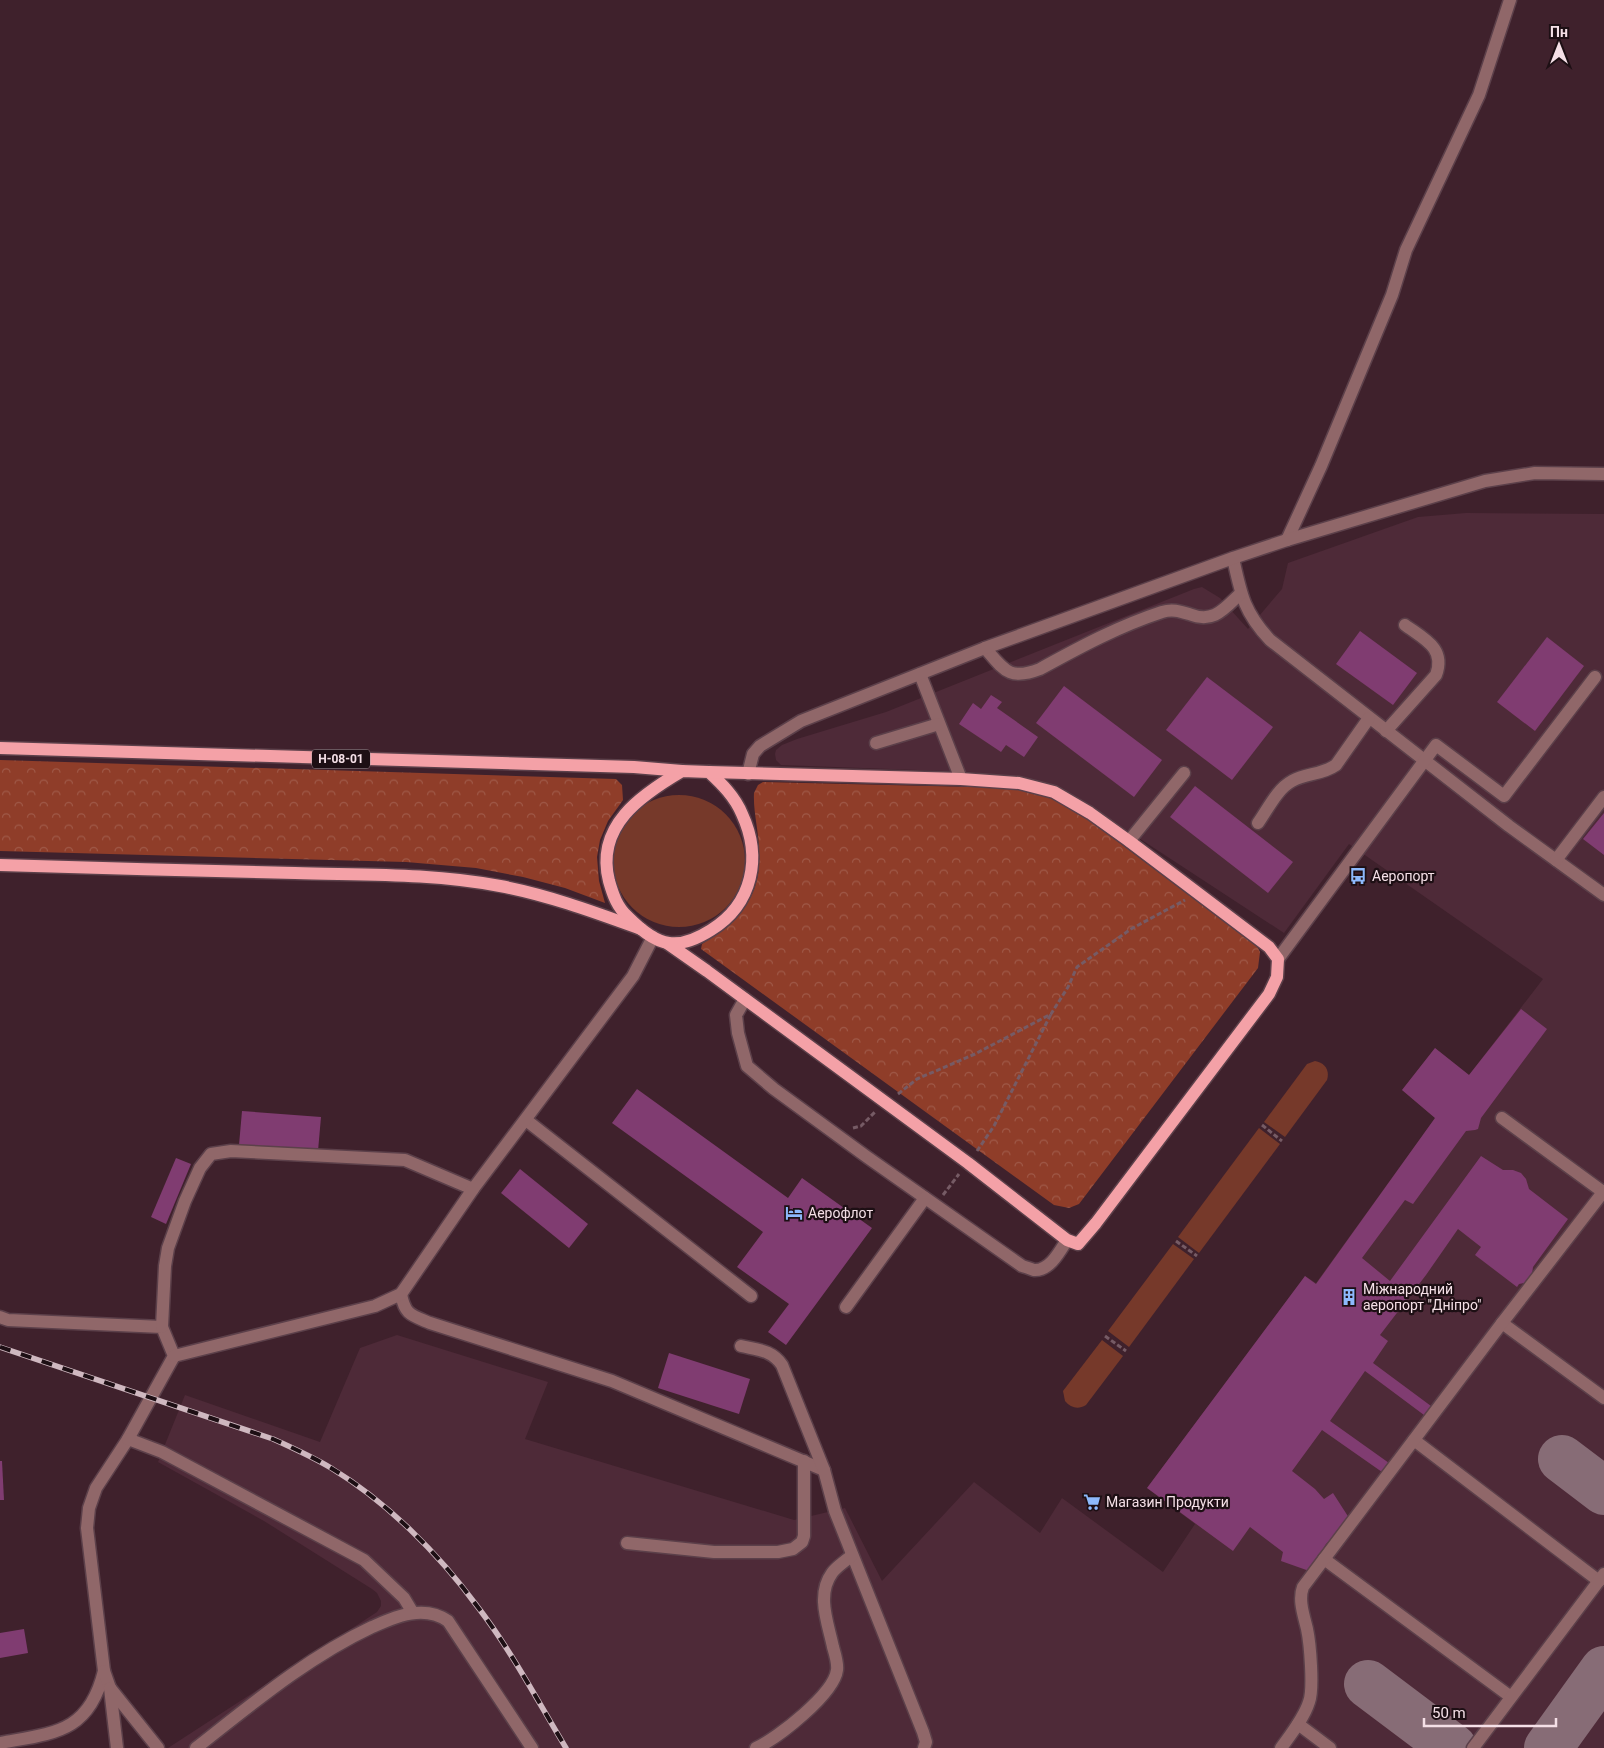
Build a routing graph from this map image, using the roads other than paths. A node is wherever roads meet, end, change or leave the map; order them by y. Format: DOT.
graph roads {
  1 [pos="1510,0"];
  2 [pos="1604,474"];
  3 [pos="1287,540"];
  4 [pos="1233,558"];
  5 [pos="1241,593"];
  6 [pos="1405,624"];
  7 [pos="985,648"];
  8 [pos="920,674"];
  9 [pos="1595,677"];
  10 [pos="1369,718"];
  11 [pos="938,724"];
  12 [pos="1386,731"];
  13 [pos="876,743"];
  14 [pos="0,748"];
  15 [pos="1425,761"];
  16 [pos="682,771"];
  17 [pos="709,772"];
  18 [pos="1184,773"];
  19 [pos="748,774"];
  20 [pos="961,780"];
  21 [pos="1604,797"];
  22 [pos="1258,823"];
  23 [pos="1129,841"];
  24 [pos="1556,860"];
  25 [pos="0,865"];
  26 [pos="1604,895"];
  27 [pos="640,930"];
  28 [pos="654,936"];
  29 [pos="667,943"];
  30 [pos="1278,959"];
  31 [pos="745,1000"];
  32 [pos="1502,1118"];
  33 [pos="526,1120"];
  34 [pos="473,1189"];
  35 [pos="1602,1198"];
  36 [pos="930,1202"];
  37 [pos="1068,1240"];
  38 [pos="402,1294"];
  39 [pos="751,1296"];
  40 [pos="846,1307"];
  41 [pos="0,1317"];
  42 [pos="1502,1323"];
  43 [pos="162,1327"];
  44 [pos="741,1346"];
  45 [pos="174,1356"];
  46 [pos="1604,1398"];
  47 [pos="128,1439"];
  48 [pos="1414,1440"];
  49 [pos="804,1461"];
  50 [pos="824,1470"];
  51 [pos="627,1543"];
  52 [pos="852,1555"];
  53 [pos="1324,1559"];
  54 [pos="1601,1578"];
  55 [pos="413,1613"];
  56 [pos="104,1671"];
  57 [pos="110,1688"];
  58 [pos="1511,1697"];
  59 [pos="1298,1724"];
  60 [pos="0,1743"];
  61 [pos="531,1747"];
  62 [pos="117,1748"];
  63 [pos="158,1748"];
  64 [pos="196,1748"];
  65 [pos="756,1748"];
  66 [pos="924,1748"];
  67 [pos="1281,1748"];
  68 [pos="1330,1748"];
  69 [pos="1473,1748"];
  1 -- 3 [label="street"];
  2 -- 3 [label="street"];
  3 -- 4 [label="street"];
  4 -- 5 [label="street"];
  4 -- 7 [label="street"];
  5 -- 7 [label="street"];
  5 -- 10 [label="street"];
  6 -- 12 [label="street"];
  7 -- 8 [label="street"];
  8 -- 11 [label="street"];
  8 -- 19 [label="street"];
  9 -- 15 [label="street"];
  10 -- 12 [label="street"];
  10 -- 22 [label="street"];
  11 -- 13 [label="street"];
  11 -- 20 [label="street"];
  12 -- 15 [label="street"];
  14 -- 16 [label="main road, Н-08-01"];
  15 -- 24 [label="street"];
  15 -- 30 [label="street"];
  16 -- 17 [label="main road, Н-08-01"];
  16 -- 27 [label="main road"];
  17 -- 19 [label="main road, Н-08-01"];
  17 -- 29 [label="main road"];
  18 -- 23 [label="street"];
  19 -- 20 [label="main road, Н-08-01"];
  20 -- 23 [label="main road, Н-08-01"];
  21 -- 24 [label="street"];
  23 -- 30 [label="main road, Н-08-01"];
  24 -- 26 [label="street"];
  25 -- 27 [label="main road"];
  27 -- 28 [label="main road"];
  28 -- 29 [label="main road"];
  28 -- 33 [label="street"];
  29 -- 31 [label="main road"];
  30 -- 37 [label="main road"];
  31 -- 36 [label="street"];
  31 -- 37 [label="main road"];
  32 -- 35 [label="street"];
  33 -- 34 [label="street"];
  33 -- 39 [label="street"];
  34 -- 38 [label="street"];
  34 -- 43 [label="street"];
  35 -- 42 [label="street"];
  36 -- 37 [label="street"];
  36 -- 40 [label="street"];
  38 -- 45 [label="street"];
  38 -- 49 [label="street"];
  41 -- 43 [label="street"];
  42 -- 46 [label="street"];
  42 -- 48 [label="street"];
  43 -- 45 [label="street"];
  44 -- 50 [label="street"];
  45 -- 47 [label="street"];
  47 -- 55 [label="street"];
  47 -- 56 [label="street"];
  48 -- 53 [label="street"];
  48 -- 54 [label="street"];
  49 -- 50 [label="street"];
  49 -- 51 [label="street"];
  50 -- 52 [label="street"];
  52 -- 65 [label="street"];
  52 -- 66 [label="street"];
  53 -- 58 [label="street"];
  53 -- 59 [label="street"];
  54 -- 58 [label="street"];
  55 -- 61 [label="street"];
  55 -- 64 [label="street"];
  56 -- 57 [label="street"];
  56 -- 60 [label="street"];
  57 -- 62 [label="street"];
  57 -- 63 [label="street"];
  58 -- 69 [label="street"];
  59 -- 67 [label="street"];
  59 -- 68 [label="street"];
}
